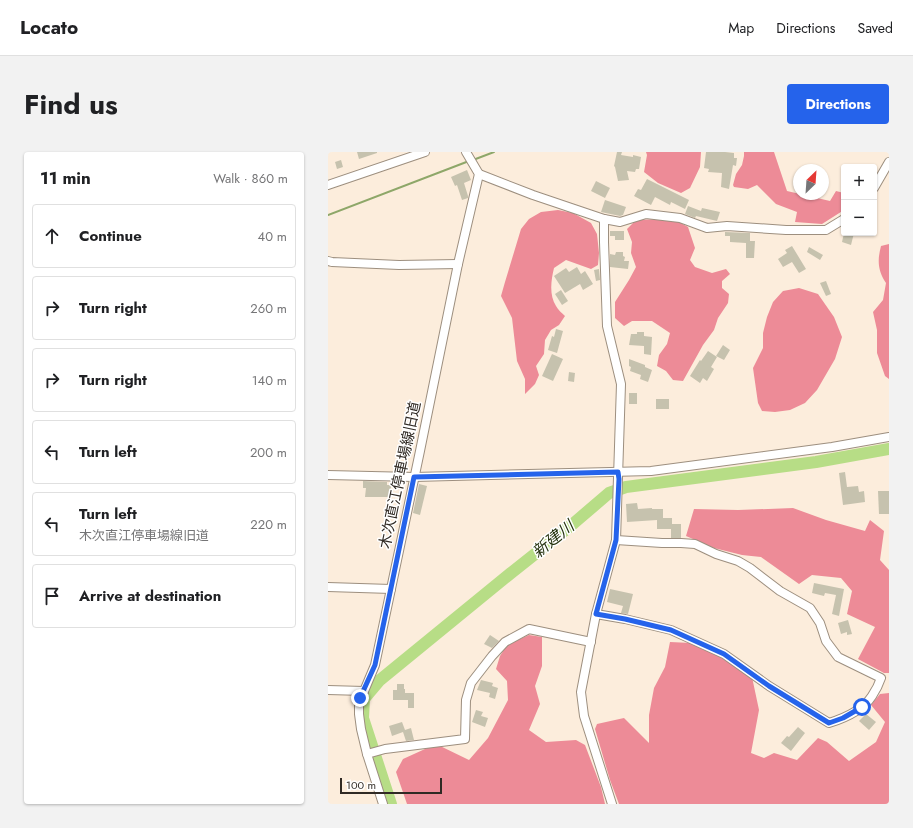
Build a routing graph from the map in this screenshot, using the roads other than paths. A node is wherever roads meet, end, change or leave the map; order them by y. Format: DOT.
graph roads {
  1 [pos="425,152"];
  2 [pos="466,152"];
  3 [pos="889,162"];
  4 [pos="479,174"];
  5 [pos="877,183"];
  6 [pos="328,184"];
  7 [pos="604,219"];
  8 [pos="841,221"];
  9 [pos="328,261"];
  10 [pos="458,264"];
  11 [pos="889,437"];
  12 [pos="328,475"];
  13 [pos="618,475"];
  14 [pos="414,477"];
  15 [pos="616,540"];
  16 [pos="328,587"];
  17 [pos="391,589"];
  18 [pos="596,614"];
  19 [pos="590,642"];
  20 [pos="328,690"];
  21 [pos="364,691"];
  22 [pos="367,754"];
  23 [pos="383,804"];
  24 [pos="612,804"];
  1 -- 6 [label="street"];
  2 -- 4 [label="street"];
  3 -- 5 [label="street"];
  4 -- 7 [label="street"];
  4 -- 10 [label="street, 木次直江停車場線旧道"];
  7 -- 8 [label="street"];
  7 -- 13 [label="street"];
  9 -- 10 [label="street"];
  10 -- 14 [label="street, 木次直江停車場線旧道"];
  11 -- 13 [label="street"];
  12 -- 14 [label="street"];
  13 -- 14 [label="street"];
  13 -- 15 [label="street"];
  14 -- 17 [label="street, 木次直江停車場線旧道"];
  15 -- 18 [label="street"];
  15 -- 18 [label="street"];
  16 -- 17 [label="street"];
  17 -- 21 [label="street, 木次直江停車場線旧道"];
  18 -- 19 [label="street"];
  19 -- 22 [label="street"];
  19 -- 24 [label="street"];
  20 -- 21 [label="street"];
  21 -- 22 [label="street, 木次直江停車場線旧道"];
  22 -- 23 [label="street, 木次直江停車場線旧道"];
}
